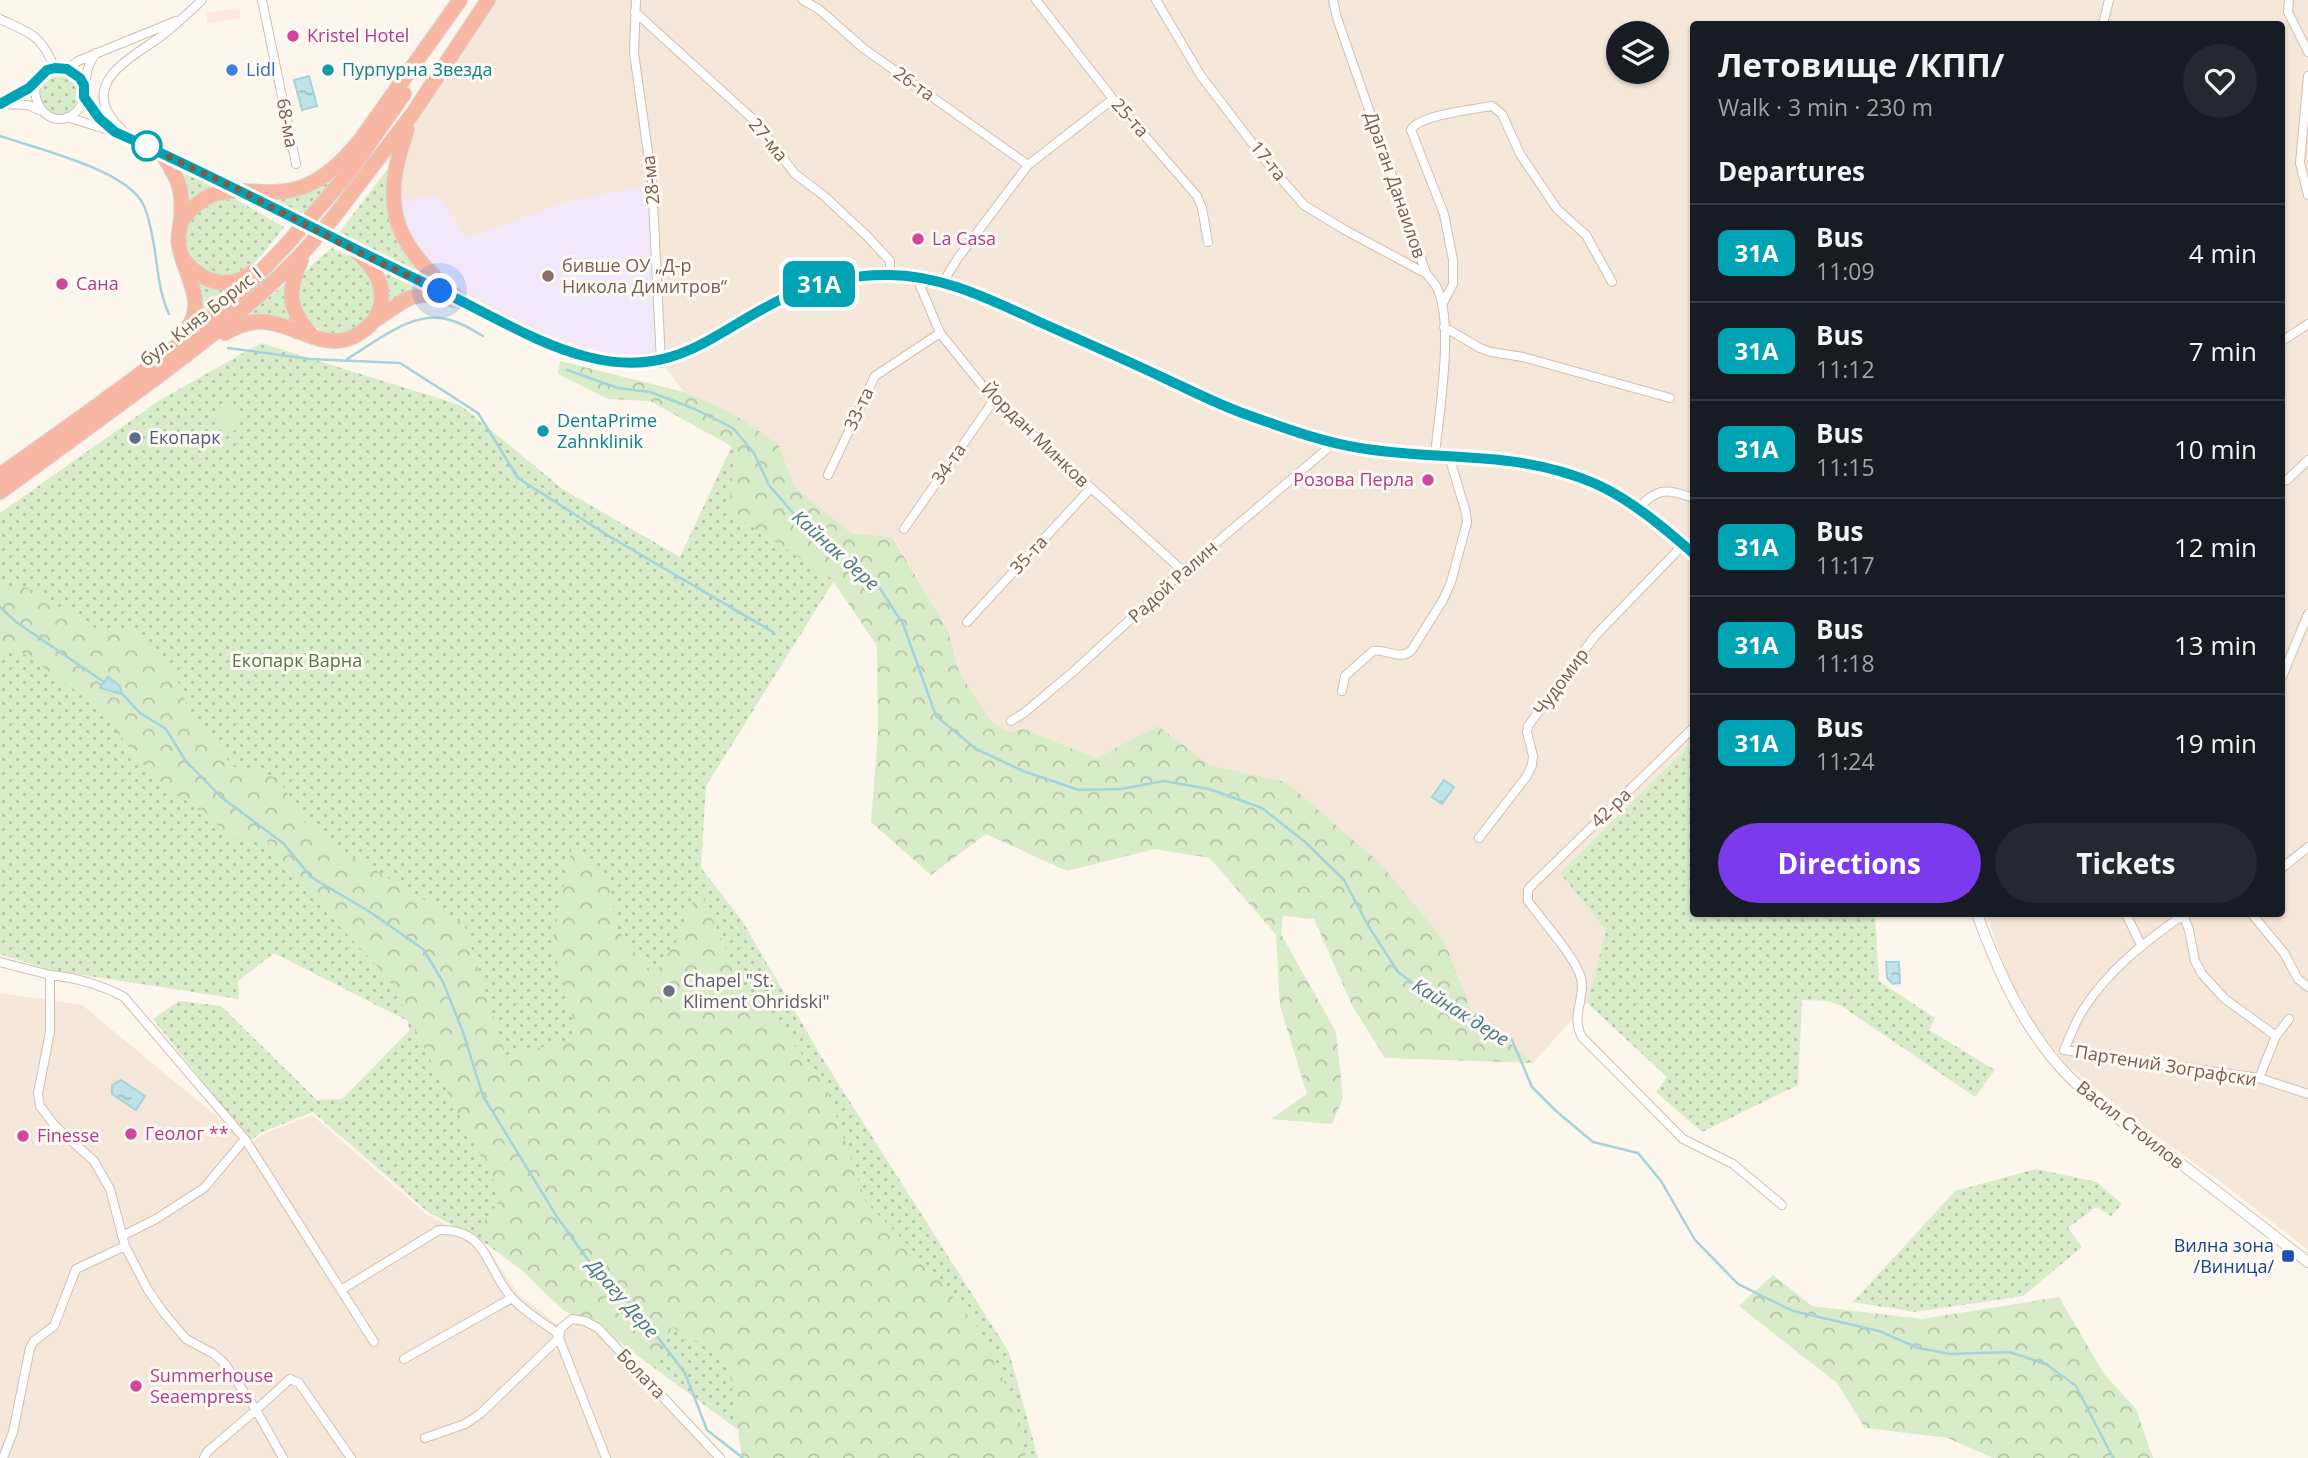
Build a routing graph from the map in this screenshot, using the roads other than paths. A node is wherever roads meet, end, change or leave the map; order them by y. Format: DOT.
graph roads {
  1 [pos="202,0"];
  2 [pos="262,0"];
  3 [pos="460,0"];
  4 [pos="467,0"];
  5 [pos="488,0"];
  6 [pos="636,0"];
  7 [pos="803,0"];
  8 [pos="1036,0"];
  9 [pos="1156,0"];
  10 [pos="1333,0"];
  11 [pos="2109,0"];
  12 [pos="2289,0"];
  13 [pos="635,12"];
  14 [pos="185,15"];
  15 [pos="0,19"];
  16 [pos="2104,21"];
  17 [pos="2308,52"];
  18 [pos="96,53"];
  19 [pos="55,68"];
  20 [pos="67,69"];
  21 [pos="2308,76"];
  22 [pos="37,81"];
  23 [pos="84,85"];
  24 [pos="84,97"];
  25 [pos="1112,99"];
  26 [pos="0,104"];
  27 [pos="42,111"];
  28 [pos="413,113"];
  29 [pos="67,117"];
  30 [pos="115,132"];
  31 [pos="131,139"];
  32 [pos="161,152"];
  33 [pos="296,164"];
  34 [pos="1028,165"];
  35 [pos="237,189"];
  36 [pos="2308,195"];
  37 [pos="181,222"];
  38 [pos="1208,242"];
  39 [pos="288,243"];
  40 [pos="307,248"];
  41 [pos="356,251"];
  42 [pos="183,258"];
  43 [pos="1426,273"];
  44 [pos="890,275"];
  45 [pos="915,275"];
  46 [pos="943,282"];
  47 [pos="1612,282"];
  48 [pos="461,301"];
  49 [pos="1442,305"];
  50 [pos="375,320"];
  51 [pos="2308,324"];
  52 [pos="1444,327"];
  53 [pos="940,333"];
  54 [pos="314,338"];
  55 [pos="2285,339"];
  56 [pos="160,358"];
  57 [pos="661,362"];
  58 [pos="176,363"];
  59 [pos="1670,398"];
  60 [pos="994,400"];
  61 [pos="1334,443"];
  62 [pos="1435,454"];
  63 [pos="1449,456"];
  64 [pos="2308,460"];
  65 [pos="0,475"];
  66 [pos="828,475"];
  67 [pos="2285,480"];
  68 [pos="1090,489"];
  69 [pos="0,492"];
  70 [pos="1690,497"];
  71 [pos="1638,508"];
  72 [pos="904,529"];
  73 [pos="1684,545"];
  74 [pos="1690,550"];
  75 [pos="1183,571"];
  76 [pos="2308,614"];
  77 [pos="967,622"];
  78 [pos="2305,631"];
  79 [pos="2285,671"];
  80 [pos="1342,691"];
  81 [pos="1011,721"];
  82 [pos="1690,731"];
  83 [pos="1479,838"];
  84 [pos="2308,847"];
  85 [pos="2285,866"];
  86 [pos="1978,917"];
  87 [pos="2127,917"];
  88 [pos="2179,917"];
  89 [pos="2184,917"];
  90 [pos="2254,917"];
  91 [pos="2141,945"];
  92 [pos="0,962"];
  93 [pos="50,975"];
  94 [pos="2308,987"];
  95 [pos="2290,1019"];
  96 [pos="2276,1036"];
  97 [pos="2064,1051"];
  98 [pos="2051,1057"];
  99 [pos="2259,1078"];
  100 [pos="2308,1094"];
  101 [pos="245,1139"];
  102 [pos="1782,1205"];
  103 [pos="122,1236"];
  104 [pos="125,1246"];
  105 [pos="2308,1262"];
  106 [pos="341,1290"];
  107 [pos="512,1298"];
  108 [pos="559,1338"];
  109 [pos="374,1342"];
  110 [pos="404,1359"];
  111 [pos="256,1410"];
  112 [pos="425,1438"];
  113 [pos="3,1458"];
  114 [pos="204,1458"];
  115 [pos="283,1458"];
  116 [pos="351,1458"];
  117 [pos="606,1458"];
  118 [pos="720,1458"];
  1 -- 14 [label="street"];
  2 -- 33 [label="street, 68-ма"];
  3 -- 35 [label="highway"];
  4 -- 39 [label="highway, бул. Княз Борис I, bridge"];
  5 -- 28 [label="highway, бул. Княз Борис I"];
  6 -- 13 [label="street, 28-ма"];
  7 -- 34 [label="street, 26-та"];
  8 -- 25 [label="street, 25-та"];
  9 -- 43 [label="street, 17-та"];
  10 -- 43 [label="street, Драган Данаилов"];
  11 -- 16 [label="street"];
  12 -- 17 [label="street"];
  13 -- 44 [label="street, 27-ма"];
  13 -- 57 [label="street, 28-ма"];
  14 -- 18 [label="street"];
  14 -- 31 [label="street"];
  15 -- 19 [label="street"];
  18 -- 20 [label="street"];
  18 -- 23 [label="street"];
  19 -- 20 [label="street"];
  19 -- 22 [label="street"];
  20 -- 23 [label="street"];
  21 -- 36 [label="street"];
  22 -- 26 [label="street"];
  22 -- 27 [label="street"];
  23 -- 24 [label="street"];
  24 -- 29 [label="street"];
  24 -- 30 [label="street"];
  25 -- 34 [label="street"];
  25 -- 38 [label="street, 25-та"];
  26 -- 27 [label="street"];
  27 -- 29 [label="street"];
  28 -- 40 [label="highway, бул. Княз Борис I, bridge"];
  28 -- 48 [label="highway"];
  29 -- 30 [label="street"];
  30 -- 31 [label="street"];
  31 -- 32 [label="street"];
  32 -- 35 [label="street"];
  32 -- 37 [label="highway"];
  34 -- 46 [label="street"];
  35 -- 37 [label="highway"];
  35 -- 41 [label="street"];
  37 -- 42 [label="highway"];
  39 -- 42 [label="highway"];
  39 -- 56 [label="highway, бул. Княз Борис I"];
  40 -- 54 [label="highway"];
  40 -- 58 [label="highway, бул. Княз Борис I"];
  41 -- 48 [label="street"];
  41 -- 50 [label="highway"];
  42 -- 56 [label="highway"];
  43 -- 49 [label="street, Драган Данаилов"];
  44 -- 45 [label="street"];
  44 -- 57 [label="street"];
  45 -- 46 [label="street"];
  45 -- 53 [label="street, Йордан Минков"];
  46 -- 61 [label="street"];
  47 -- 49 [label="street"];
  48 -- 50 [label="highway"];
  48 -- 57 [label="street"];
  49 -- 52 [label="street, Драган Данаилов"];
  50 -- 54 [label="highway"];
  51 -- 55 [label="street"];
  52 -- 59 [label="street"];
  52 -- 62 [label="street, Драган Данаилов"];
  53 -- 60 [label="street, Йордан Минков"];
  53 -- 66 [label="street, 33-та"];
  54 -- 58 [label="highway"];
  56 -- 65 [label="highway, бул. Княз Борис I"];
  58 -- 69 [label="highway, бул. Княз Борис I"];
  60 -- 68 [label="street, Йордан Минков"];
  60 -- 72 [label="street, 34-та"];
  61 -- 62 [label="street"];
  61 -- 75 [label="street, Радой Ралин"];
  62 -- 63 [label="street"];
  63 -- 71 [label="street"];
  63 -- 80 [label="street"];
  64 -- 67 [label="street"];
  68 -- 75 [label="street, Йордан Минков"];
  68 -- 77 [label="street, 35-та"];
  70 -- 71 [label="street"];
  71 -- 73 [label="street"];
  73 -- 74 [label="street"];
  73 -- 83 [label="street, Чудомир"];
  75 -- 81 [label="street, Радой Ралин"];
  76 -- 78 [label="street"];
  78 -- 79 [label="street"];
  82 -- 102 [label="street, 42-ра"];
  84 -- 85 [label="street"];
  86 -- 98 [label="street, Васил Стоилов"];
  87 -- 91 [label="street"];
  88 -- 91 [label="street"];
  89 -- 96 [label="street"];
  90 -- 94 [label="street"];
  91 -- 97 [label="street"];
  92 -- 93 [label="street"];
  93 -- 101 [label="street"];
  93 -- 103 [label="street"];
  95 -- 96 [label="street"];
  96 -- 99 [label="street"];
  97 -- 98 [label="street"];
  97 -- 99 [label="street, Партений Зографски"];
  98 -- 105 [label="street, Васил Стоилов"];
  99 -- 100 [label="street, Партений Зографски"];
  101 -- 103 [label="street"];
  101 -- 106 [label="street"];
  103 -- 104 [label="street"];
  104 -- 111 [label="street"];
  104 -- 113 [label="street"];
  106 -- 107 [label="street"];
  106 -- 109 [label="street"];
  107 -- 108 [label="street"];
  107 -- 110 [label="street"];
  108 -- 112 [label="street"];
  108 -- 117 [label="street"];
  108 -- 118 [label="street, Болата"];
  111 -- 114 [label="street"];
  111 -- 115 [label="street"];
  111 -- 116 [label="street"];
}
